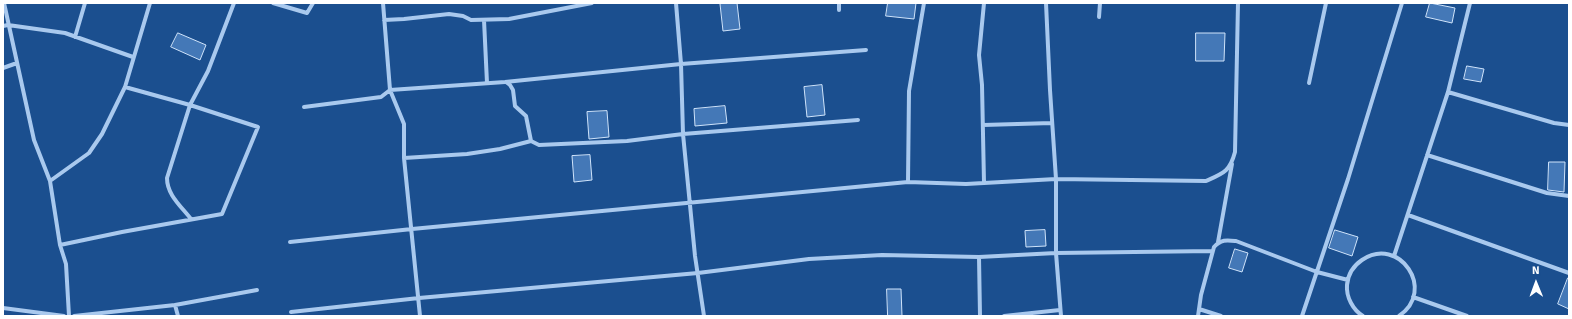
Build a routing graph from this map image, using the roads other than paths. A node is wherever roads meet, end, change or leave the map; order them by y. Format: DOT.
graph roads {
  1 [pos="4,3"];
  2 [pos="85,3"];
  3 [pos="150,3"];
  4 [pos="234,3"];
  5 [pos="273,3"];
  6 [pos="313,3"];
  7 [pos="383,3"];
  8 [pos="592,3"];
  9 [pos="676,3"];
  10 [pos="839,3"];
  11 [pos="924,3"];
  12 [pos="984,3"];
  13 [pos="1046,3"];
  14 [pos="1100,3"];
  15 [pos="1238,3"];
  16 [pos="1326,3"];
  17 [pos="1402,3"];
  18 [pos="1470,3"];
  19 [pos="839,10"];
  20 [pos="1099,17"];
  21 [pos="384,20"];
  22 [pos="484,20"];
  23 [pos="8,25"];
  24 [pos="3,26"];
  25 [pos="75,37"];
  26 [pos="866,50"];
  27 [pos="133,57"];
  28 [pos="17,64"];
  29 [pos="681,64"];
  30 [pos="3,68"];
  31 [pos="505,82"];
  32 [pos="1309,82"];
  33 [pos="487,83"];
  34 [pos="125,87"];
  35 [pos="390,90"];
  36 [pos="1448,92"];
  37 [pos="190,105"];
  38 [pos="304,107"];
  39 [pos="858,120"];
  40 [pos="1052,123"];
  41 [pos="982,125"];
  42 [pos="1569,125"];
  43 [pos="683,134"];
  44 [pos="531,141"];
  45 [pos="1426,155"];
  46 [pos="404,158"];
  47 [pos="1232,164"];
  48 [pos="1056,179"];
  49 [pos="50,181"];
  50 [pos="908,182"];
  51 [pos="984,184"];
  52 [pos="1569,196"];
  53 [pos="690,203"];
  54 [pos="1408,215"];
  55 [pos="191,219"];
  56 [pos="412,229"];
  57 [pos="290,242"];
  58 [pos="1218,242"];
  59 [pos="60,245"];
  60 [pos="1213,251"];
  61 [pos="1056,253"];
  62 [pos="1394,256"];
  63 [pos="979,257"];
  64 [pos="1317,272"];
  65 [pos="698,273"];
  66 [pos="1569,273"];
  67 [pos="1348,280"];
  68 [pos="257,290"];
  69 [pos="419,298"];
  70 [pos="1413,298"];
  71 [pos="175,305"];
  72 [pos="3,308"];
  73 [pos="1199,309"];
  74 [pos="1060,310"];
  75 [pos="291,312"];
  76 [pos="1457,314"];
  77 [pos="64,316"];
  78 [pos="69,316"];
  79 [pos="74,316"];
  80 [pos="178,316"];
  81 [pos="420,316"];
  82 [pos="704,316"];
  83 [pos="980,316"];
  84 [pos="1004,316"];
  85 [pos="1061,316"];
  86 [pos="1198,316"];
  87 [pos="1221,316"];
  88 [pos="1302,316"];
  89 [pos="1364,316"];
  90 [pos="1399,316"];
  91 [pos="1467,316"];
  1 -- 23 [label="street"];
  2 -- 25 [label="street"];
  3 -- 27 [label="street"];
  4 -- 37 [label="street"];
  5 -- 6 [label="street"];
  7 -- 21 [label="street"];
  8 -- 22 [label="street"];
  9 -- 29 [label="street"];
  10 -- 19 [label="street"];
  11 -- 50 [label="street"];
  12 -- 41 [label="street"];
  13 -- 40 [label="street"];
  14 -- 20 [label="street"];
  15 -- 47 [label="street"];
  16 -- 32 [label="street"];
  17 -- 64 [label="street"];
  18 -- 36 [label="street"];
  21 -- 22 [label="street"];
  21 -- 35 [label="street"];
  22 -- 33 [label="street"];
  23 -- 24 [label="street"];
  23 -- 25 [label="street"];
  23 -- 28 [label="street"];
  25 -- 27 [label="street"];
  26 -- 29 [label="street"];
  27 -- 34 [label="street"];
  28 -- 30 [label="street"];
  28 -- 49 [label="street"];
  29 -- 31 [label="street"];
  29 -- 43 [label="street"];
  31 -- 33 [label="street"];
  31 -- 44 [label="street"];
  33 -- 35 [label="street"];
  34 -- 37 [label="street"];
  34 -- 49 [label="street"];
  35 -- 38 [label="street"];
  35 -- 46 [label="street"];
  36 -- 42 [label="street"];
  36 -- 45 [label="street"];
  37 -- 55 [label="street"];
  37 -- 55 [label="street"];
  39 -- 43 [label="street"];
  40 -- 41 [label="street"];
  40 -- 48 [label="street"];
  41 -- 51 [label="street"];
  43 -- 44 [label="street"];
  43 -- 53 [label="street"];
  44 -- 46 [label="street"];
  45 -- 52 [label="street"];
  45 -- 54 [label="street"];
  46 -- 56 [label="street"];
  47 -- 48 [label="street"];
  47 -- 58 [label="street"];
  48 -- 51 [label="street"];
  48 -- 61 [label="street"];
  49 -- 59 [label="street"];
  50 -- 51 [label="street"];
  50 -- 53 [label="street"];
  53 -- 56 [label="street"];
  53 -- 65 [label="street"];
  54 -- 62 [label="street"];
  54 -- 66 [label="street"];
  55 -- 59 [label="street"];
  56 -- 57 [label="street"];
  56 -- 69 [label="street"];
  58 -- 60 [label="street"];
  58 -- 64 [label="street"];
  59 -- 78 [label="street"];
  60 -- 61 [label="street"];
  60 -- 73 [label="street"];
  61 -- 63 [label="street"];
  61 -- 74 [label="street"];
  62 -- 67 [label="street"];
  62 -- 70 [label="street"];
  63 -- 65 [label="street"];
  63 -- 83 [label="street"];
  64 -- 67 [label="street"];
  64 -- 88 [label="street"];
  65 -- 69 [label="street"];
  65 -- 82 [label="street"];
  67 -- 89 [label="street"];
  68 -- 71 [label="street"];
  69 -- 75 [label="street"];
  69 -- 81 [label="street"];
  70 -- 76 [label="street"];
  70 -- 90 [label="street"];
  71 -- 79 [label="street"];
  71 -- 80 [label="street"];
  72 -- 77 [label="street"];
  73 -- 86 [label="street"];
  73 -- 87 [label="street"];
  74 -- 84 [label="street"];
  74 -- 85 [label="street"];
  76 -- 91 [label="street"];
}
